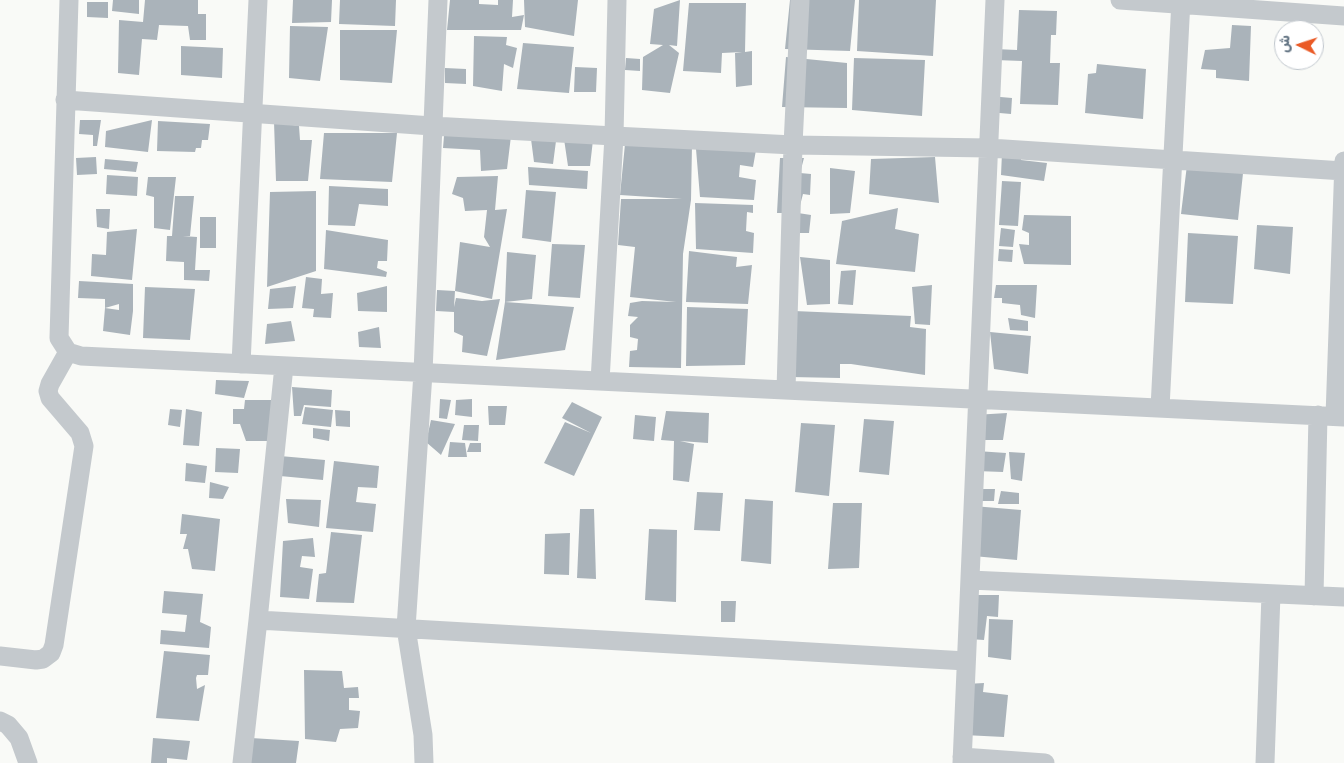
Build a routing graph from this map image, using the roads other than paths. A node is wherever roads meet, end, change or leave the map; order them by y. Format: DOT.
graph roads {
  1 [pos="69,0"];
  2 [pos="258,0"];
  3 [pos="438,0"];
  4 [pos="618,0"];
  5 [pos="800,0"];
  6 [pos="995,0"];
  7 [pos="1120,0"];
  8 [pos="1181,3"];
  9 [pos="1344,16"];
  10 [pos="65,100"];
  11 [pos="253,114"];
  12 [pos="432,126"];
  13 [pos="614,136"];
  14 [pos="793,145"];
  15 [pos="989,148"];
  16 [pos="1173,160"];
  17 [pos="1344,161"];
  18 [pos="1344,171"];
  19 [pos="68,352"];
  20 [pos="242,364"];
  21 [pos="284,366"];
  22 [pos="423,373"];
  23 [pos="600,381"];
  24 [pos="786,390"];
  25 [pos="978,399"];
  26 [pos="1160,408"];
  27 [pos="1332,416"];
  28 [pos="970,580"];
  29 [pos="1271,594"];
  30 [pos="1314,596"];
  31 [pos="1344,597"];
  32 [pos="258,620"];
  33 [pos="406,628"];
  34 [pos="0,656"];
  35 [pos="966,660"];
  36 [pos="0,722"];
  37 [pos="962,760"];
  38 [pos="28,763"];
  39 [pos="242,763"];
  40 [pos="424,763"];
  41 [pos="1045,763"];
  42 [pos="1265,763"];
  1 -- 10 [label="street"];
  2 -- 11 [label="street"];
  3 -- 12 [label="street"];
  4 -- 13 [label="street"];
  5 -- 14 [label="street"];
  6 -- 15 [label="street"];
  7 -- 8 [label="street"];
  8 -- 9 [label="street"];
  8 -- 16 [label="street"];
  10 -- 11 [label="street"];
  10 -- 19 [label="street"];
  11 -- 12 [label="street"];
  11 -- 20 [label="street"];
  12 -- 13 [label="street"];
  12 -- 22 [label="street"];
  13 -- 14 [label="street"];
  13 -- 23 [label="street"];
  14 -- 15 [label="street"];
  14 -- 24 [label="street"];
  15 -- 16 [label="street"];
  15 -- 25 [label="street"];
  16 -- 18 [label="street"];
  16 -- 26 [label="street"];
  17 -- 18 [label="street"];
  18 -- 27 [label="street"];
  19 -- 20 [label="street"];
  19 -- 34 [label="street"];
  20 -- 21 [label="street"];
  21 -- 22 [label="street"];
  21 -- 32 [label="street"];
  22 -- 23 [label="street"];
  22 -- 33 [label="street"];
  23 -- 24 [label="street"];
  24 -- 25 [label="street"];
  25 -- 26 [label="street"];
  25 -- 28 [label="street"];
  26 -- 27 [label="street"];
  27 -- 30 [label="street"];
  28 -- 29 [label="street"];
  28 -- 35 [label="street"];
  29 -- 30 [label="street"];
  29 -- 42 [label="street"];
  30 -- 31 [label="street"];
  32 -- 33 [label="street"];
  32 -- 39 [label="street"];
  33 -- 35 [label="street"];
  33 -- 40 [label="street"];
  35 -- 37 [label="street"];
  36 -- 38 [label="street"];
  37 -- 41 [label="street"];
}
